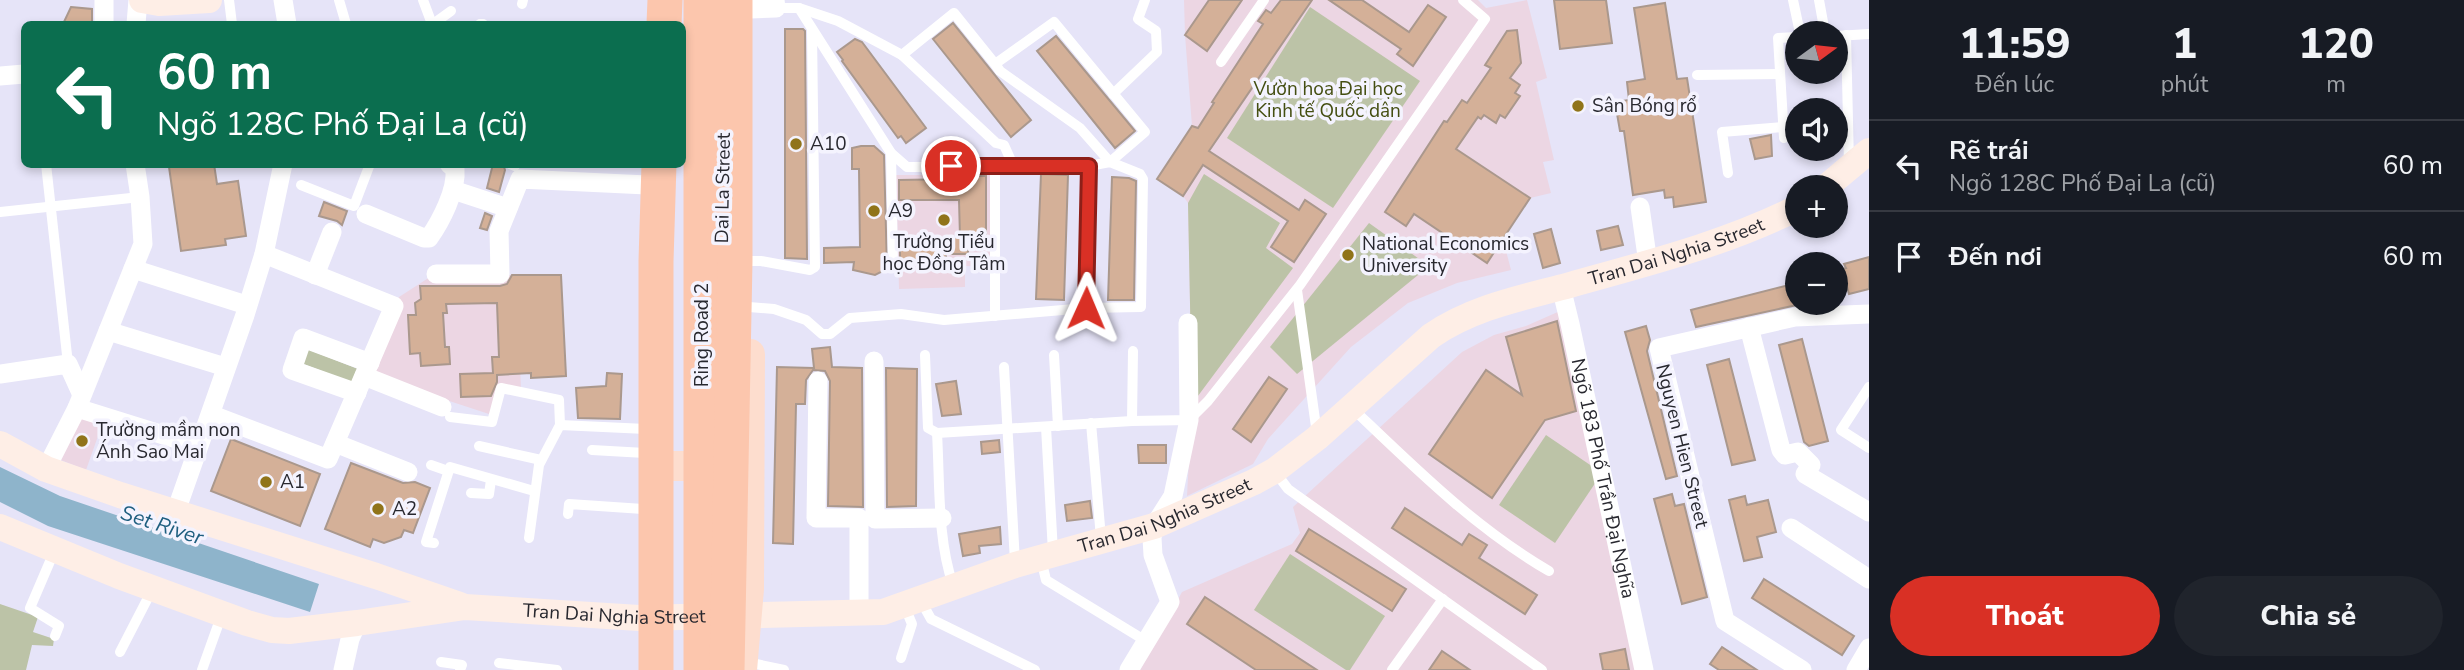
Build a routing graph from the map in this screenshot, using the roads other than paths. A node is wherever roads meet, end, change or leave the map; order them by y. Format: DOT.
graph roads {
  1 [pos="104,0"];
  2 [pos="140,0"];
  3 [pos="209,0"];
  4 [pos="229,0"];
  5 [pos="283,0"];
  6 [pos="339,0"];
  7 [pos="423,0"];
  8 [pos="649,0"];
  9 [pos="665,0"];
  10 [pos="678,0"];
  11 [pos="701,0"];
  12 [pos="1145,0"];
  13 [pos="1264,0"];
  14 [pos="1463,0"];
  15 [pos="1793,0"];
  16 [pos="1819,0"];
  17 [pos="752,3"];
  18 [pos="799,8"];
  19 [pos="451,11"];
  20 [pos="104,21"];
  21 [pos="136,21"];
  22 [pos="232,21"];
  23 [pos="286,21"];
  24 [pos="345,21"];
  25 [pos="432,21"];
  26 [pos="437,21"];
  27 [pos="648,21"];
  28 [pos="664,21"];
  29 [pos="678,21"];
  30 [pos="1797,21"];
  31 [pos="1823,21"];
  32 [pos="812,30"];
  33 [pos="1869,34"];
  34 [pos="1848,35"];
  35 [pos="1785,37"];
  36 [pos="902,55"];
  37 [pos="1220,62"];
  38 [pos="995,64"];
  39 [pos="21,74"];
  40 [pos="1779,74"];
  41 [pos="1697,75"];
  42 [pos="0,76"];
  43 [pos="1848,83"];
  44 [pos="1114,94"];
  45 [pos="891,153"];
  46 [pos="1859,159"];
  47 [pos="1111,162"];
  48 [pos="995,165"];
  49 [pos="1013,165"];
  50 [pos="1089,166"];
  51 [pos="46,168"];
  52 [pos="136,168"];
  53 [pos="282,168"];
  54 [pos="368,168"];
  55 [pos="453,168"];
  56 [pos="678,168"];
  57 [pos="678,168"];
  58 [pos="651,171"];
  59 [pos="1728,173"];
  60 [pos="1840,175"];
  61 [pos="301,185"];
  62 [pos="453,190"];
  63 [pos="140,197"];
  64 [pos="51,207"];
  65 [pos="1640,207"];
  66 [pos="508,208"];
  67 [pos="0,212"];
  68 [pos="366,214"];
  69 [pos="1785,214"];
  70 [pos="332,232"];
  71 [pos="264,254"];
  72 [pos="742,261"];
  73 [pos="1648,263"];
  74 [pos="893,265"];
  75 [pos="133,269"];
  76 [pos="436,274"];
  77 [pos="315,275"];
  78 [pos="1560,287"];
  79 [pos="1297,290"];
  80 [pos="240,303"];
  81 [pos="749,307"];
  82 [pos="1086,308"];
  83 [pos="1869,314"];
  84 [pos="995,316"];
  85 [pos="1188,323"];
  86 [pos="1749,327"];
  87 [pos="107,331"];
  88 [pos="1133,351"];
  89 [pos="926,355"];
  90 [pos="1054,355"];
  91 [pos="874,361"];
  92 [pos="68,364"];
  93 [pos="219,365"];
  94 [pos="750,366"];
  95 [pos="1004,367"];
  96 [pos="646,372"];
  97 [pos="0,374"];
  98 [pos="364,377"];
  99 [pos="818,382"];
  100 [pos="721,385"];
  101 [pos="1869,387"];
  102 [pos="671,397"];
  103 [pos="79,401"];
  104 [pos="1352,407"];
  105 [pos="446,412"];
  106 [pos="212,415"];
  107 [pos="1189,420"];
  108 [pos="1132,421"];
  109 [pos="1091,423"];
  110 [pos="560,425"];
  111 [pos="1058,426"];
  112 [pos="1046,427"];
  113 [pos="1009,429"];
  114 [pos="937,433"];
  115 [pos="1317,438"];
  116 [pos="645,441"];
  117 [pos="189,443"];
  118 [pos="335,443"];
  119 [pos="0,444"];
  120 [pos="479,446"];
  121 [pos="1869,448"];
  122 [pos="592,450"];
  123 [pos="541,460"];
  124 [pos="431,465"];
  125 [pos="672,466"];
  126 [pos="722,466"];
  127 [pos="46,469"];
  128 [pos="448,471"];
  129 [pos="1274,471"];
  130 [pos="408,472"];
  131 [pos="491,480"];
  132 [pos="534,491"];
  133 [pos="471,494"];
  134 [pos="643,509"];
  135 [pos="1869,512"];
  136 [pos="175,514"];
  137 [pos="568,514"];
  138 [pos="867,518"];
  139 [pos="942,518"];
  140 [pos="1154,526"];
  141 [pos="1791,528"];
  142 [pos="2,532"];
  143 [pos="529,538"];
  144 [pos="1101,541"];
  145 [pos="434,543"];
  146 [pos="54,551"];
  147 [pos="1047,556"];
  148 [pos="1015,565"];
  149 [pos="1549,571"];
  150 [pos="376,576"];
  151 [pos="1869,579"];
  152 [pos="153,587"];
  153 [pos="954,587"];
  154 [pos="1443,599"];
  155 [pos="912,602"];
  156 [pos="465,607"];
  157 [pos="859,612"];
  158 [pos="222,614"];
  159 [pos="732,616"];
  160 [pos="672,617"];
  161 [pos="639,618"];
  162 [pos="362,622"];
  163 [pos="54,636"];
  164 [pos="1146,641"];
  165 [pos="1869,648"];
  166 [pos="120,652"];
  167 [pos="901,658"];
  168 [pos="441,662"];
  169 [pos="499,664"];
  170 [pos="732,668"];
  171 [pos="202,670"];
  172 [pos="343,670"];
  173 [pos="460,670"];
  174 [pos="557,670"];
  175 [pos="641,670"];
  176 [pos="656,670"];
  177 [pos="672,670"];
  178 [pos="680,670"];
  179 [pos="701,670"];
  180 [pos="784,670"];
  181 [pos="1035,670"];
  182 [pos="1129,670"];
  183 [pos="1392,670"];
  184 [pos="1542,670"];
  185 [pos="1644,670"];
  186 [pos="1802,670"];
  187 [pos="1856,670"];
  1 -- 20 [label="street"];
  2 -- 3 [label="street"];
  2 -- 21 [label="street"];
  4 -- 22 [label="lane"];
  5 -- 23 [label="street"];
  6 -- 24 [label="lane"];
  7 -- 25 [label="lane"];
  8 -- 27 [label="main road"];
  9 -- 28 [label="highway"];
  10 -- 29 [label="highway"];
  11 -- 179 [label="highway, Ring Road 2"];
  12 -- 44 [label="lane"];
  13 -- 37 [label="lane"];
  14 -- 79 [label="lane"];
  15 -- 30 [label="lane"];
  16 -- 31 [label="lane"];
  17 -- 18 [label="lane"];
  17 -- 72 [label="highway"];
  17 -- 100 [label="main road, Dai La Street"];
  18 -- 32 [label="lane"];
  18 -- 36 [label="lane"];
  19 -- 26 [label="lane"];
  32 -- 45 [label="lane"];
  32 -- 72 [label="lane"];
  33 -- 34 [label="lane"];
  35 -- 40 [label="lane"];
  36 -- 38 [label="lane"];
  36 -- 49 [label="lane"];
  38 -- 44 [label="lane"];
  38 -- 47 [label="lane"];
  39 -- 42 [label="street"];
  40 -- 41 [label="lane"];
  40 -- 59 [label="lane"];
  43 -- 46 [label="lane"];
  44 -- 47 [label="lane"];
  45 -- 48 [label="lane"];
  45 -- 74 [label="lane"];
  46 -- 60 [label="street"];
  47 -- 50 [label="lane"];
  47 -- 82 [label="lane"];
  48 -- 49 [label="lane"];
  48 -- 84 [label="lane"];
  49 -- 50 [label="lane"];
  50 -- 82 [label="lane"];
  51 -- 64 [label="lane"];
  52 -- 63 [label="street"];
  53 -- 71 [label="street"];
  54 -- 61 [label="lane"];
  55 -- 62 [label="street"];
  56 -- 102 [label="main road"];
  57 -- 178 [label="highway, Ring Road 2"];
  58 -- 66 [label="street"];
  58 -- 96 [label="main road"];
  58 -- 176 [label="highway"];
  62 -- 66 [label="street"];
  62 -- 68 [label="street"];
  63 -- 64 [label="lane"];
  63 -- 75 [label="street"];
  64 -- 67 [label="lane"];
  64 -- 92 [label="lane"];
  65 -- 73 [label="street"];
  66 -- 76 [label="street"];
  69 -- 73 [label="street, Tran Dai Nghia Street"];
  70 -- 77 [label="street"];
  71 -- 77 [label="street"];
  71 -- 106 [label="street"];
  72 -- 81 [label="main road, Dai La Street"];
  72 -- 170 [label="highway"];
  73 -- 78 [label="street, Tran Dai Nghia Street"];
  75 -- 80 [label="street"];
  75 -- 87 [label="street"];
  77 -- 98 [label="street"];
  78 -- 104 [label="street, Tran Dai Nghia Street"];
  78 -- 185 [label="street, Ngõ 183 Phố Trần Đại Nghĩa"];
  79 -- 107 [label="lane"];
  79 -- 115 [label="lane"];
  81 -- 84 [label="lane"];
  81 -- 94 [label="main road, Dai La Street"];
  82 -- 84 [label="lane"];
  83 -- 86 [label="street, Nguyen Hien Street"];
  85 -- 107 [label="street"];
  86 -- 135 [label="street"];
  86 -- 186 [label="street, Nguyen Hien Street"];
  87 -- 93 [label="street"];
  87 -- 103 [label="street"];
  88 -- 108 [label="lane"];
  89 -- 114 [label="lane"];
  90 -- 111 [label="lane"];
  91 -- 138 [label="street"];
  92 -- 97 [label="street"];
  92 -- 103 [label="street"];
  94 -- 100 [label="main road"];
  94 -- 159 [label="main road, Dai La Street"];
  95 -- 113 [label="lane"];
  96 -- 102 [label="main road"];
  96 -- 116 [label="main road"];
  98 -- 105 [label="street"];
  98 -- 118 [label="street"];
  99 -- 138 [label="street"];
  100 -- 126 [label="main road, Dai La Street"];
  101 -- 121 [label="lane"];
  102 -- 125 [label="main road"];
  103 -- 117 [label="street"];
  103 -- 127 [label="street"];
  104 -- 115 [label="street, Tran Dai Nghia Street"];
  104 -- 149 [label="lane"];
  105 -- 110 [label="lane"];
  106 -- 118 [label="street"];
  106 -- 136 [label="street"];
  107 -- 108 [label="lane"];
  107 -- 140 [label="street"];
  108 -- 109 [label="lane"];
  109 -- 111 [label="lane"];
  109 -- 144 [label="lane"];
  110 -- 116 [label="lane"];
  110 -- 123 [label="lane"];
  111 -- 112 [label="lane"];
  112 -- 113 [label="lane"];
  112 -- 147 [label="lane"];
  113 -- 114 [label="lane"];
  113 -- 148 [label="lane"];
  114 -- 139 [label="lane"];
  115 -- 129 [label="street, Tran Dai Nghia Street"];
  116 -- 122 [label="lane"];
  116 -- 134 [label="main road"];
  118 -- 130 [label="street"];
  119 -- 127 [label="street, Tran Dai Nghia Street"];
  120 -- 123 [label="lane"];
  123 -- 132 [label="lane"];
  124 -- 128 [label="lane"];
  125 -- 126 [label="main road"];
  125 -- 160 [label="main road"];
  126 -- 159 [label="main road, Dai La Street"];
  127 -- 136 [label="street, Tran Dai Nghia Street"];
  128 -- 131 [label="lane"];
  128 -- 145 [label="lane"];
  129 -- 140 [label="street, Tran Dai Nghia Street"];
  129 -- 154 [label="lane"];
  131 -- 132 [label="lane"];
  131 -- 133 [label="lane"];
  132 -- 143 [label="lane"];
  134 -- 137 [label="lane"];
  134 -- 161 [label="main road"];
  136 -- 150 [label="street, Tran Dai Nghia Street"];
  138 -- 139 [label="street"];
  138 -- 157 [label="street"];
  139 -- 153 [label="lane"];
  140 -- 144 [label="street, Tran Dai Nghia Street"];
  140 -- 164 [label="street"];
  141 -- 151 [label="street"];
  142 -- 146 [label="street, Tran Dai Nghia Street"];
  144 -- 147 [label="street, Tran Dai Nghia Street"];
  146 -- 152 [label="street, Tran Dai Nghia Street"];
  146 -- 163 [label="lane"];
  147 -- 148 [label="street, Tran Dai Nghia Street"];
  147 -- 164 [label="lane"];
  148 -- 153 [label="street, Tran Dai Nghia Street"];
  150 -- 156 [label="street, Tran Dai Nghia Street"];
  150 -- 162 [label="street"];
  152 -- 158 [label="street, Tran Dai Nghia Street"];
  152 -- 166 [label="lane"];
  153 -- 155 [label="street, Tran Dai Nghia Street"];
  154 -- 183 [label="lane"];
  154 -- 184 [label="lane"];
  155 -- 157 [label="street, Tran Dai Nghia Street"];
  155 -- 167 [label="lane"];
  155 -- 181 [label="lane"];
  156 -- 161 [label="street, Tran Dai Nghia Street"];
  156 -- 162 [label="street, Tran Dai Nghia Street"];
  157 -- 159 [label="street, Tran Dai Nghia Street"];
  158 -- 162 [label="street, Tran Dai Nghia Street"];
  158 -- 171 [label="lane"];
  159 -- 160 [label="street, Tran Dai Nghia Street"];
  159 -- 170 [label="main road, Dai La Street"];
  160 -- 161 [label="street, Tran Dai Nghia Street"];
  160 -- 177 [label="main road"];
  161 -- 175 [label="main road"];
  162 -- 172 [label="street"];
  164 -- 182 [label="street"];
  165 -- 187 [label="street"];
  168 -- 173 [label="lane"];
  169 -- 174 [label="lane"];
  170 -- 180 [label="lane"];
}
